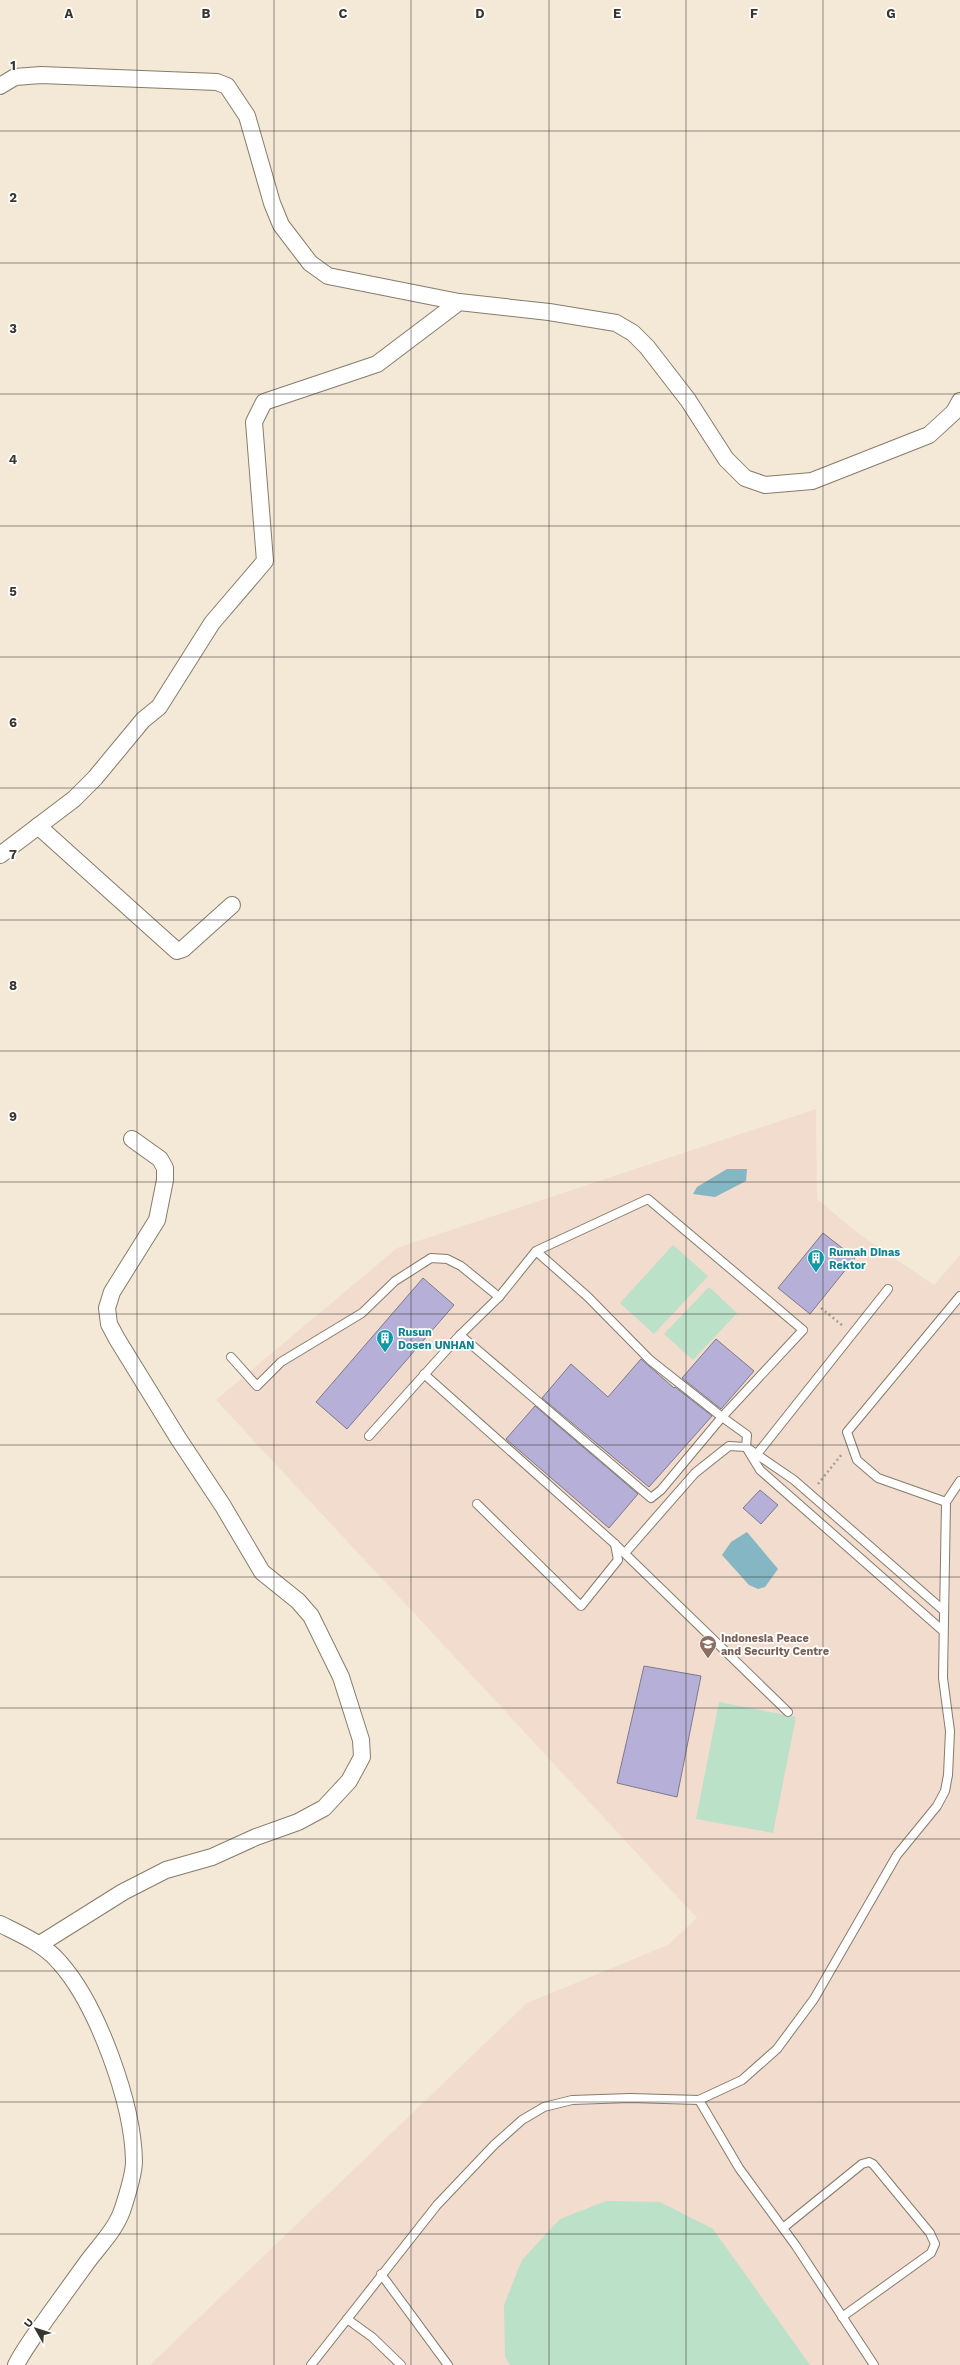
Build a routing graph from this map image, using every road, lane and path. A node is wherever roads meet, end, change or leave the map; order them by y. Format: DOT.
graph roads {
  1 [pos="0,86"];
  2 [pos="459,302"];
  3 [pos="960,401"];
  4 [pos="38,826"];
  5 [pos="0,855"];
  6 [pos="232,905"];
  7 [pos="132,1139"];
  8 [pos="536,1251"];
  9 [pos="888,1289"];
  10 [pos="960,1296"];
  11 [pos="499,1297"];
  12 [pos="821,1308"];
  13 [pos="852,1334"];
  14 [pos="460,1335"];
  15 [pos="231,1357"];
  16 [pos="424,1374"];
  17 [pos="722,1417"];
  18 [pos="369,1436"];
  19 [pos="851,1443"];
  20 [pos="746,1447"];
  21 [pos="757,1454"];
  22 [pos="960,1481"];
  23 [pos="810,1494"];
  24 [pos="946,1502"];
  25 [pos="477,1504"];
  26 [pos="615,1544"];
  27 [pos="625,1553"];
  28 [pos="943,1610"];
  29 [pos="942,1630"];
  30 [pos="788,1712"];
  31 [pos="0,1924"];
  32 [pos="40,1944"];
  33 [pos="699,2100"];
  34 [pos="783,2228"];
  35 [pos="380,2274"];
  36 [pos="842,2317"];
  37 [pos="347,2320"];
  38 [pos="16,2365"];
  39 [pos="311,2365"];
  40 [pos="401,2365"];
  41 [pos="448,2365"];
  42 [pos="874,2365"];
  1 -- 2 [label="street"];
  2 -- 3 [label="street"];
  2 -- 4 [label="street"];
  4 -- 5 [label="street"];
  4 -- 6 [label="street"];
  7 -- 32 [label="street"];
  8 -- 11 [label="lane"];
  8 -- 17 [label="lane"];
  8 -- 17 [label="lane"];
  9 -- 13 [label="lane"];
  10 -- 19 [label="lane"];
  11 -- 14 [label="lane"];
  11 -- 15 [label="lane"];
  12 -- 13 [label="path"];
  13 -- 21 [label="lane"];
  14 -- 16 [label="lane"];
  14 -- 17 [label="lane"];
  16 -- 18 [label="lane"];
  16 -- 26 [label="lane"];
  17 -- 20 [label="lane"];
  19 -- 23 [label="path"];
  19 -- 24 [label="lane"];
  20 -- 21 [label="lane"];
  20 -- 27 [label="lane"];
  20 -- 29 [label="lane"];
  21 -- 23 [label="lane"];
  22 -- 24 [label="lane"];
  23 -- 28 [label="lane"];
  24 -- 28 [label="lane"];
  25 -- 26 [label="lane"];
  26 -- 27 [label="lane"];
  27 -- 30 [label="lane"];
  28 -- 29 [label="lane"];
  29 -- 33 [label="lane"];
  31 -- 32 [label="street"];
  32 -- 38 [label="street"];
  33 -- 34 [label="lane"];
  33 -- 35 [label="lane"];
  34 -- 36 [label="lane"];
  34 -- 36 [label="lane"];
  35 -- 37 [label="lane"];
  35 -- 41 [label="lane"];
  36 -- 42 [label="lane"];
  37 -- 39 [label="lane"];
  37 -- 40 [label="lane"];
}
